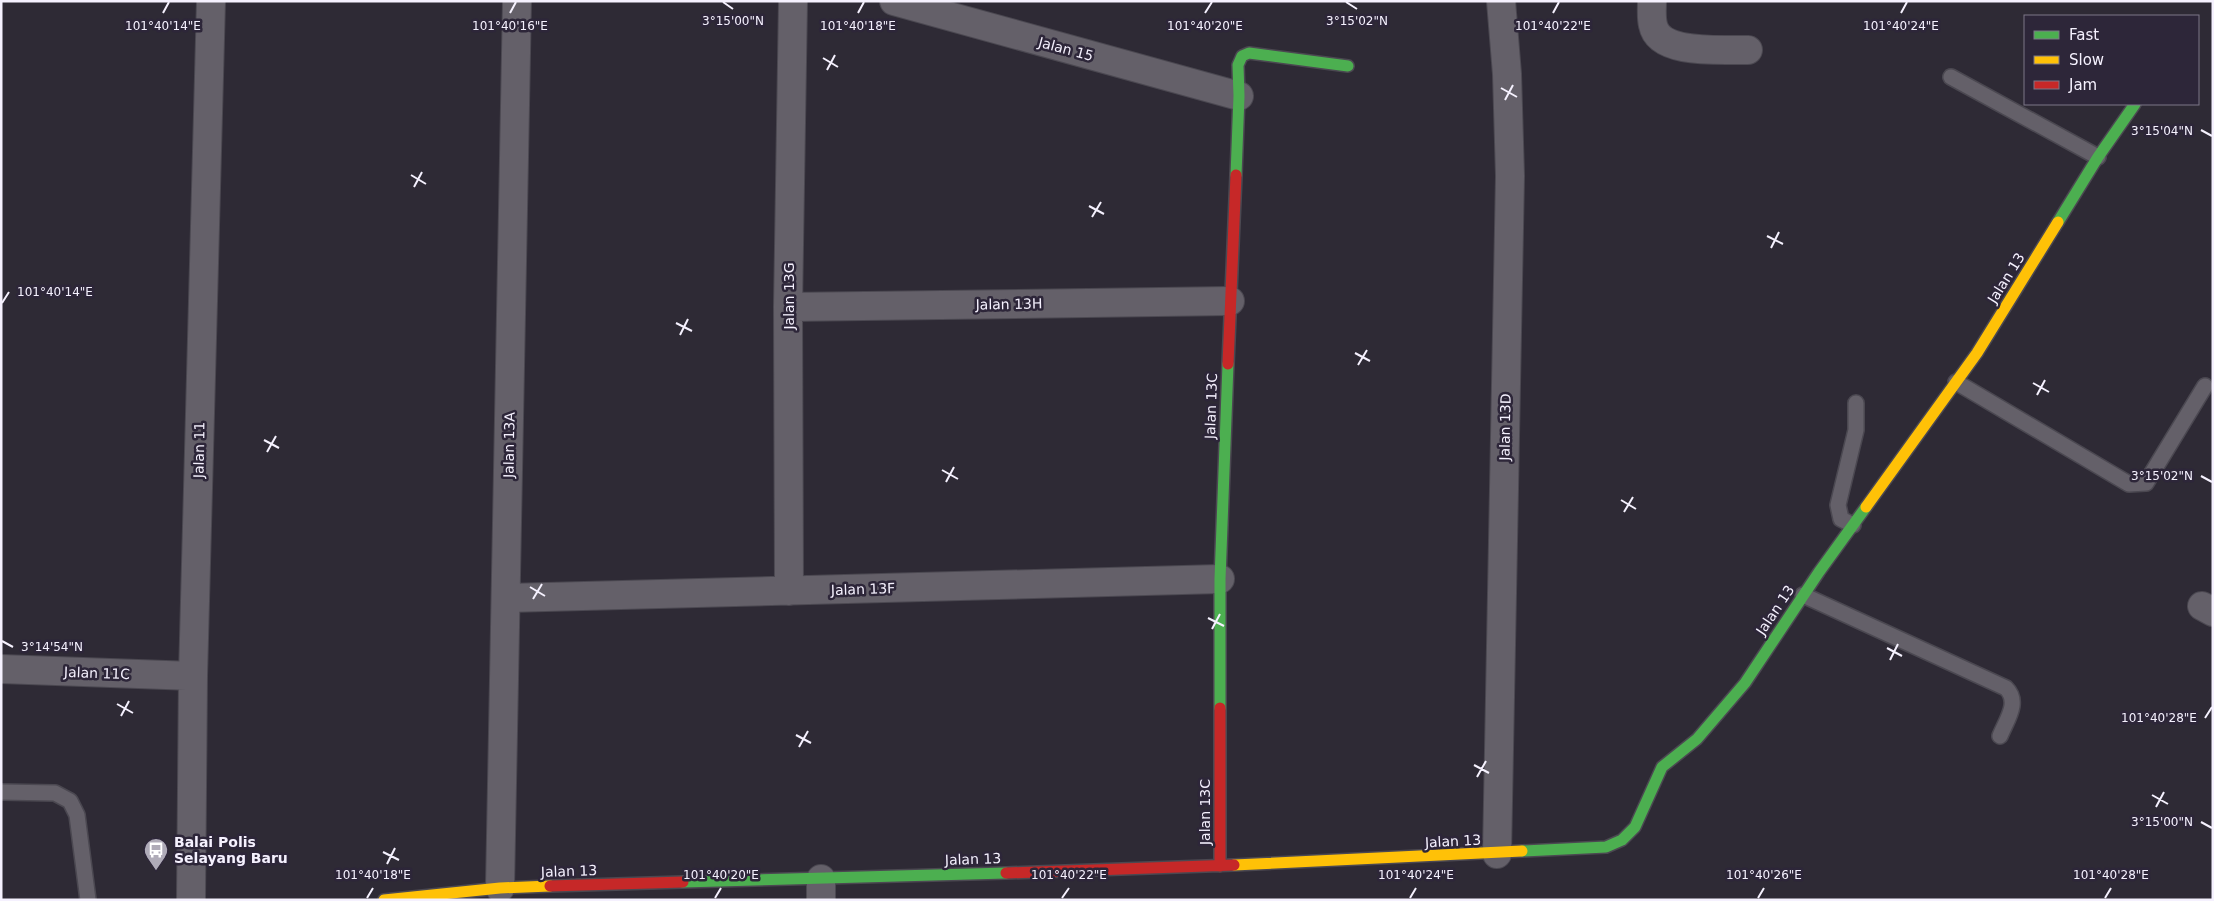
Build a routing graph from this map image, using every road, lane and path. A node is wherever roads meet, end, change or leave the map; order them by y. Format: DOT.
graph roads {
  1 [pos="211,1"];
  2 [pos="517,1"];
  3 [pos="793,1"];
  4 [pos="894,1"];
  5 [pos="1501,1"];
  6 [pos="1652,1"];
  7 [pos="1748,50"];
  8 [pos="1348,66"];
  9 [pos="1951,77"];
  10 [pos="1239,96"];
  11 [pos="2134,105"];
  12 [pos="2098,157"];
  13 [pos="1230,301"];
  14 [pos="788,307"];
  15 [pos="1956,382"];
  16 [pos="2206,386"];
  17 [pos="1856,403"];
  18 [pos="1853,525"];
  19 [pos="1220,579"];
  20 [pos="790,591"];
  21 [pos="1803,595"];
  22 [pos="506,598"];
  23 [pos="1,669"];
  24 [pos="193,676"];
  25 [pos="2000,736"];
  26 [pos="1,792"];
  27 [pos="1497,854"];
  28 [pos="1220,866"];
  29 [pos="500,888"];
  30 [pos="821,889"];
  31 [pos="88,900"];
  32 [pos="191,900"];
  33 [pos="384,900"];
  1 -- 24 [label="street, Jalan 11"];
  2 -- 22 [label="street, Jalan 13A"];
  3 -- 14 [label="street, Jalan 13G"];
  4 -- 10 [label="street, Jalan 15"];
  5 -- 27 [label="street, Jalan 13D"];
  6 -- 7 [label="street"];
  8 -- 10 [label="street, Jalan 13C"];
  9 -- 12 [label="lane"];
  10 -- 13 [label="street, Jalan 13C"];
  11 -- 12 [label="street, Jalan 13"];
  12 -- 15 [label="street, Jalan 13"];
  13 -- 14 [label="street, Jalan 13H"];
  13 -- 19 [label="street, Jalan 13C"];
  14 -- 20 [label="street, Jalan 13G"];
  15 -- 16 [label="lane"];
  15 -- 18 [label="street, Jalan 13"];
  17 -- 18 [label="lane"];
  18 -- 21 [label="street, Jalan 13"];
  19 -- 20 [label="street, Jalan 13F"];
  19 -- 28 [label="street, Jalan 13C"];
  20 -- 22 [label="street, Jalan 13F"];
  21 -- 25 [label="lane"];
  21 -- 27 [label="street, Jalan 13"];
  22 -- 29 [label="street, Jalan 13A"];
  23 -- 24 [label="street, Jalan 11C"];
  24 -- 32 [label="street, Jalan 11"];
  26 -- 31 [label="lane"];
  27 -- 28 [label="street, Jalan 13"];
  28 -- 30 [label="street, Jalan 13"];
  29 -- 30 [label="street, Jalan 13"];
  29 -- 33 [label="street, Jalan 13"];
}
